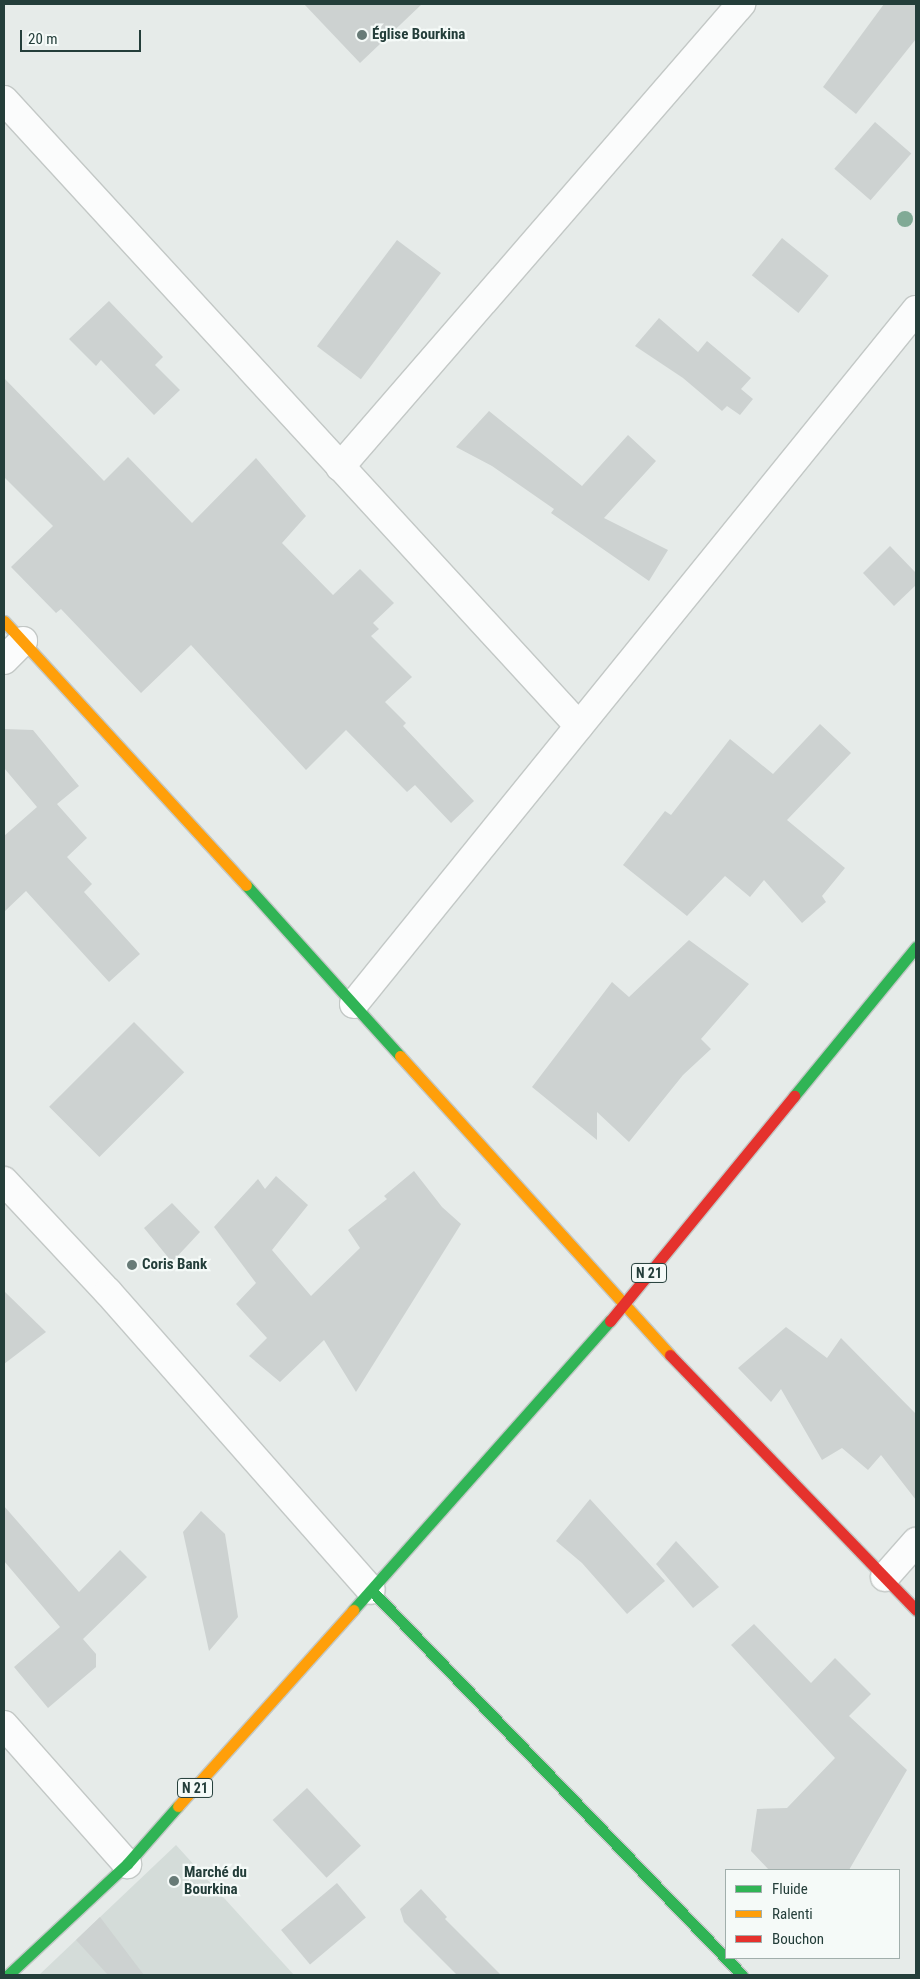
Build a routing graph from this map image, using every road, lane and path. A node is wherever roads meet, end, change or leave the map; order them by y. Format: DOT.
graph roads {
  1 [pos="741,4"];
  2 [pos="4,100"];
  3 [pos="916,310"];
  4 [pos="340,466"];
  5 [pos="4,621"];
  6 [pos="13,650"];
  7 [pos="579,726"];
  8 [pos="916,946"];
  9 [pos="354,1004"];
  10 [pos="4,1181"];
  11 [pos="623,1306"];
  12 [pos="916,1542"];
  13 [pos="885,1577"];
  14 [pos="371,1590"];
  15 [pos="916,1610"];
  16 [pos="4,1725"];
  17 [pos="127,1864"];
  18 [pos="725,1957"];
  19 [pos="727,1959"];
  20 [pos="8,1975"];
  21 [pos="742,1975"];
  1 -- 4 [label="street"];
  2 -- 4 [label="street"];
  3 -- 7 [label="street"];
  4 -- 7 [label="street"];
  5 -- 6 [label="street"];
  6 -- 9 [label="street"];
  7 -- 9 [label="street"];
  8 -- 11 [label="street, N 21"];
  9 -- 11 [label="street"];
  10 -- 14 [label="street"];
  11 -- 13 [label="street"];
  11 -- 14 [label="street, N 21"];
  12 -- 13 [label="street"];
  13 -- 15 [label="street"];
  14 -- 17 [label="street, N 21"];
  14 -- 18 [label="street"];
  16 -- 17 [label="street"];
  17 -- 20 [label="street, N 21"];
  19 -- 21 [label="street"];
}
